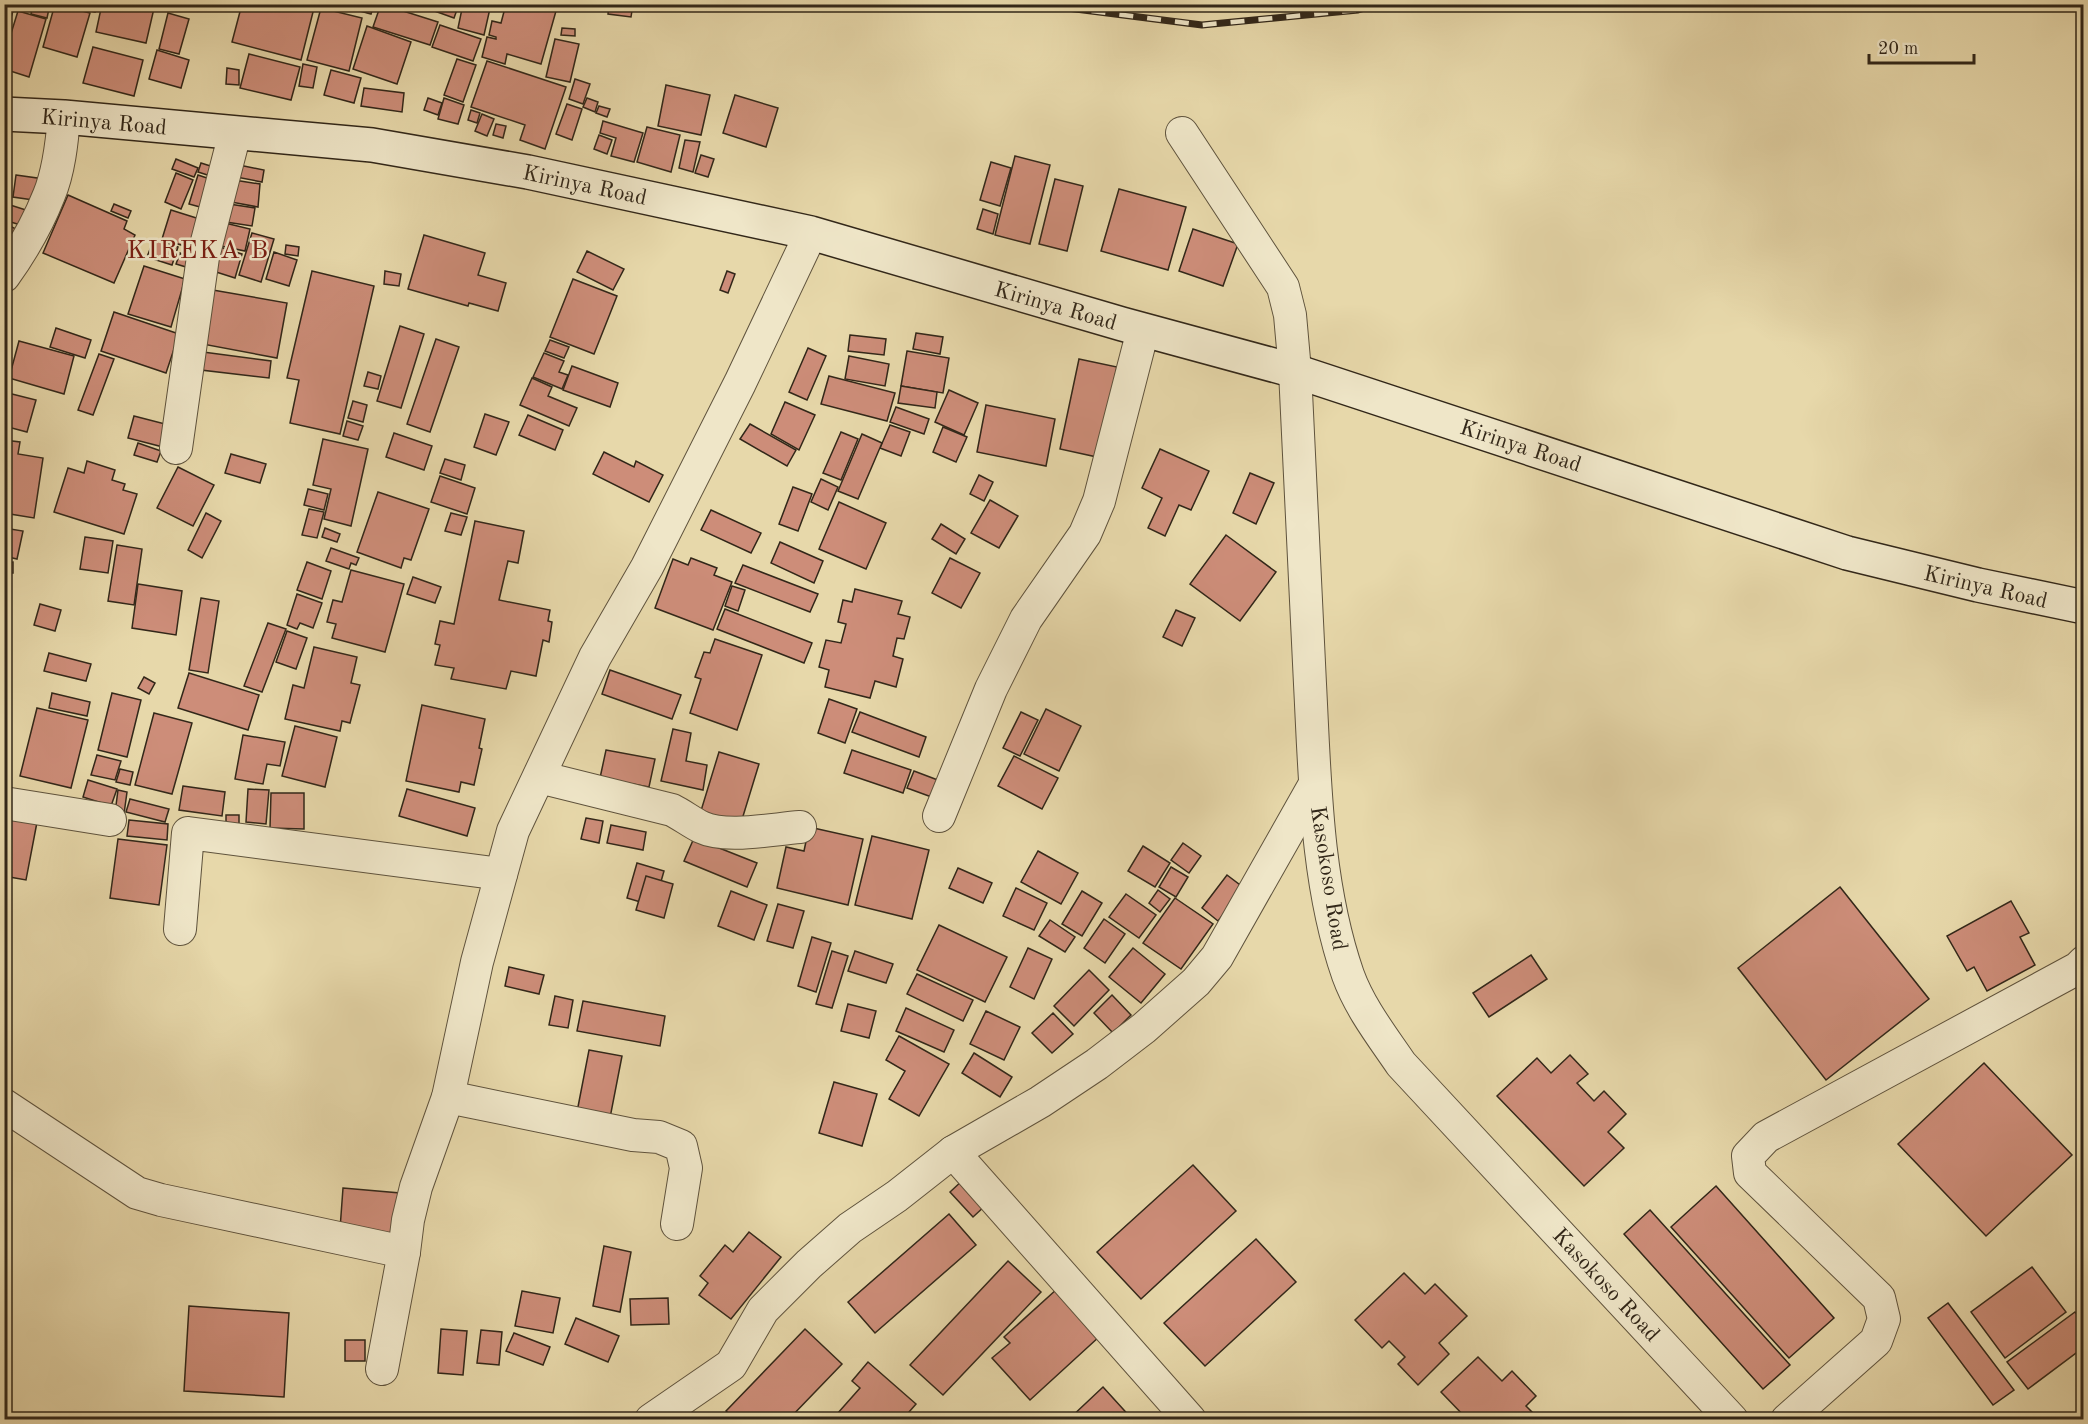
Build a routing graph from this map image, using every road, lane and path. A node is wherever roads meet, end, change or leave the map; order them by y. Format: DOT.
graph roads {
  1 [pos="4,114"];
  2 [pos="64,117"];
  3 [pos="235,132"];
  4 [pos="1182,133"];
  5 [pos="811,233"];
  6 [pos="4,276"];
  7 [pos="1143,330"];
  8 [pos="1295,371"];
  9 [pos="176,448"];
  10 [pos="2084,607"];
  11 [pos="539,777"];
  12 [pos="1315,784"];
  13 [pos="4,803"];
  14 [pos="939,816"];
  15 [pos="110,819"];
  16 [pos="800,827"];
  17 [pos="501,874"];
  18 [pos="180,929"];
  19 [pos="2084,962"];
  20 [pos="448,1096"];
  21 [pos="4,1105"];
  22 [pos="953,1152"];
  23 [pos="677,1224"];
  24 [pos="404,1252"];
  25 [pos="382,1370"];
  26 [pos="651,1419"];
  27 [pos="1190,1419"];
  28 [pos="1732,1419"];
  29 [pos="1787,1419"];
  1 -- 2 [label="main road, Kirinya Road"];
  2 -- 3 [label="main road, Kirinya Road"];
  2 -- 6 [label="street"];
  3 -- 5 [label="main road, Kirinya Road"];
  3 -- 9 [label="street"];
  4 -- 8 [label="street, Kasokoso Road"];
  5 -- 7 [label="main road, Kirinya Road"];
  5 -- 11 [label="street"];
  7 -- 8 [label="main road, Kirinya Road"];
  7 -- 14 [label="street"];
  8 -- 10 [label="main road, Kirinya Road"];
  8 -- 12 [label="street, Kasokoso Road"];
  11 -- 16 [label="street"];
  11 -- 17 [label="street"];
  12 -- 22 [label="street"];
  12 -- 28 [label="street, Kasokoso Road"];
  13 -- 15 [label="street"];
  17 -- 18 [label="street"];
  17 -- 20 [label="street"];
  19 -- 29 [label="street"];
  20 -- 23 [label="street"];
  20 -- 24 [label="street"];
  21 -- 24 [label="street"];
  22 -- 26 [label="street"];
  22 -- 27 [label="street"];
  24 -- 25 [label="street"];
}
